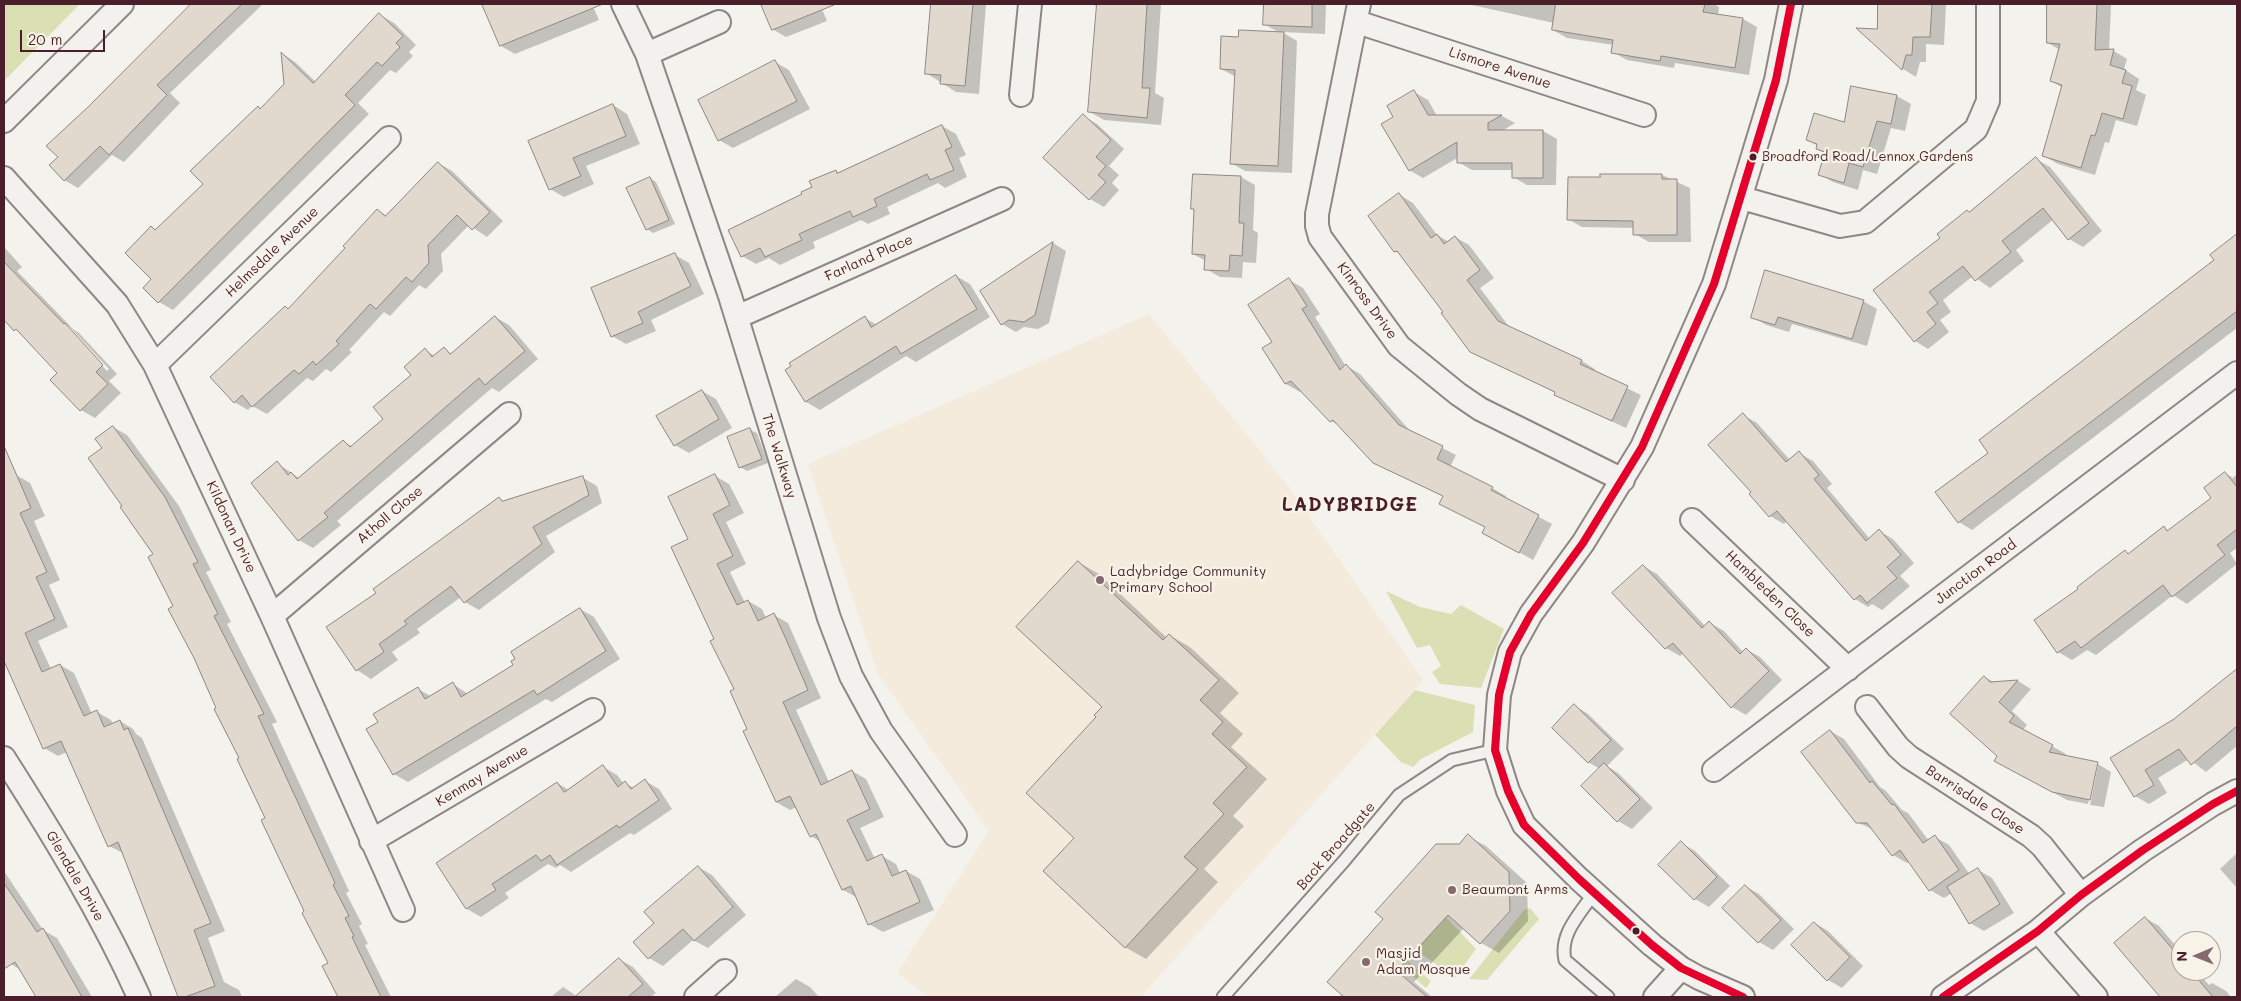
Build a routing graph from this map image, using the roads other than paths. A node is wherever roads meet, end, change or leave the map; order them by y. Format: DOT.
graph roads {
  1 [pos="122,4"];
  2 [pos="623,4"];
  3 [pos="1030,4"];
  4 [pos="1791,4"];
  5 [pos="1988,4"];
  6 [pos="1358,13"];
  7 [pos="719,22"];
  8 [pos="647,54"];
  9 [pos="1021,96"];
  10 [pos="1644,115"];
  11 [pos="4,121"];
  12 [pos="389,138"];
  13 [pos="4,178"];
  14 [pos="1742,198"];
  15 [pos="1002,199"];
  16 [pos="737,317"];
  17 [pos="155,365"];
  18 [pos="2237,373"];
  19 [pos="509,414"];
  20 [pos="1623,480"];
  21 [pos="1692,520"];
  22 [pos="272,616"];
  23 [pos="1848,669"];
  24 [pos="1868,707"];
  25 [pos="593,710"];
  26 [pos="1496,750"];
  27 [pos="4,758"];
  28 [pos="1714,770"];
  29 [pos="2237,791"];
  30 [pos="955,835"];
  31 [pos="371,841"];
  32 [pos="1594,893"];
  33 [pos="2081,895"];
  34 [pos="403,910"];
  35 [pos="2038,931"];
  36 [pos="1681,968"];
  37 [pos="725,971"];
  38 [pos="139,997"];
  39 [pos="696,997"];
  40 [pos="1223,997"];
  41 [pos="1608,997"];
  42 [pos="1655,997"];
  43 [pos="1743,997"];
  44 [pos="1943,997"];
  45 [pos="2096,997"];
  1 -- 11 [label="street"];
  2 -- 8 [label="street, The Walkway"];
  3 -- 9 [label="street"];
  4 -- 14 [label="street"];
  5 -- 14 [label="street"];
  6 -- 10 [label="street, Lismore Avenue"];
  6 -- 20 [label="street, Kinross Drive"];
  7 -- 8 [label="street"];
  8 -- 16 [label="street, The Walkway"];
  12 -- 17 [label="street, Helmsdale Avenue"];
  13 -- 17 [label="street, Kildonan Drive"];
  14 -- 20 [label="street"];
  15 -- 16 [label="street, Farland Place"];
  16 -- 30 [label="street, The Walkway"];
  17 -- 22 [label="street, Kildonan Drive"];
  18 -- 23 [label="street, Junction Road"];
  19 -- 22 [label="street, Atholl Close"];
  20 -- 26 [label="street"];
  21 -- 23 [label="street, Hambleden Close"];
  22 -- 31 [label="street, Kildonan Drive"];
  23 -- 28 [label="street, Junction Road"];
  24 -- 33 [label="street, Barrisdale Close"];
  25 -- 31 [label="street, Kenmay Avenue"];
  26 -- 32 [label="street"];
  26 -- 40 [label="lane, Back Broadgate"];
  27 -- 38 [label="street, Glendale Drive"];
  29 -- 33 [label="street"];
  31 -- 34 [label="street, Kildonan Drive"];
  32 -- 36 [label="street"];
  32 -- 41 [label="lane"];
  33 -- 35 [label="street"];
  35 -- 44 [label="street"];
  35 -- 45 [label="street"];
  36 -- 42 [label="street"];
  36 -- 43 [label="street"];
  37 -- 39 [label="street"];
}
